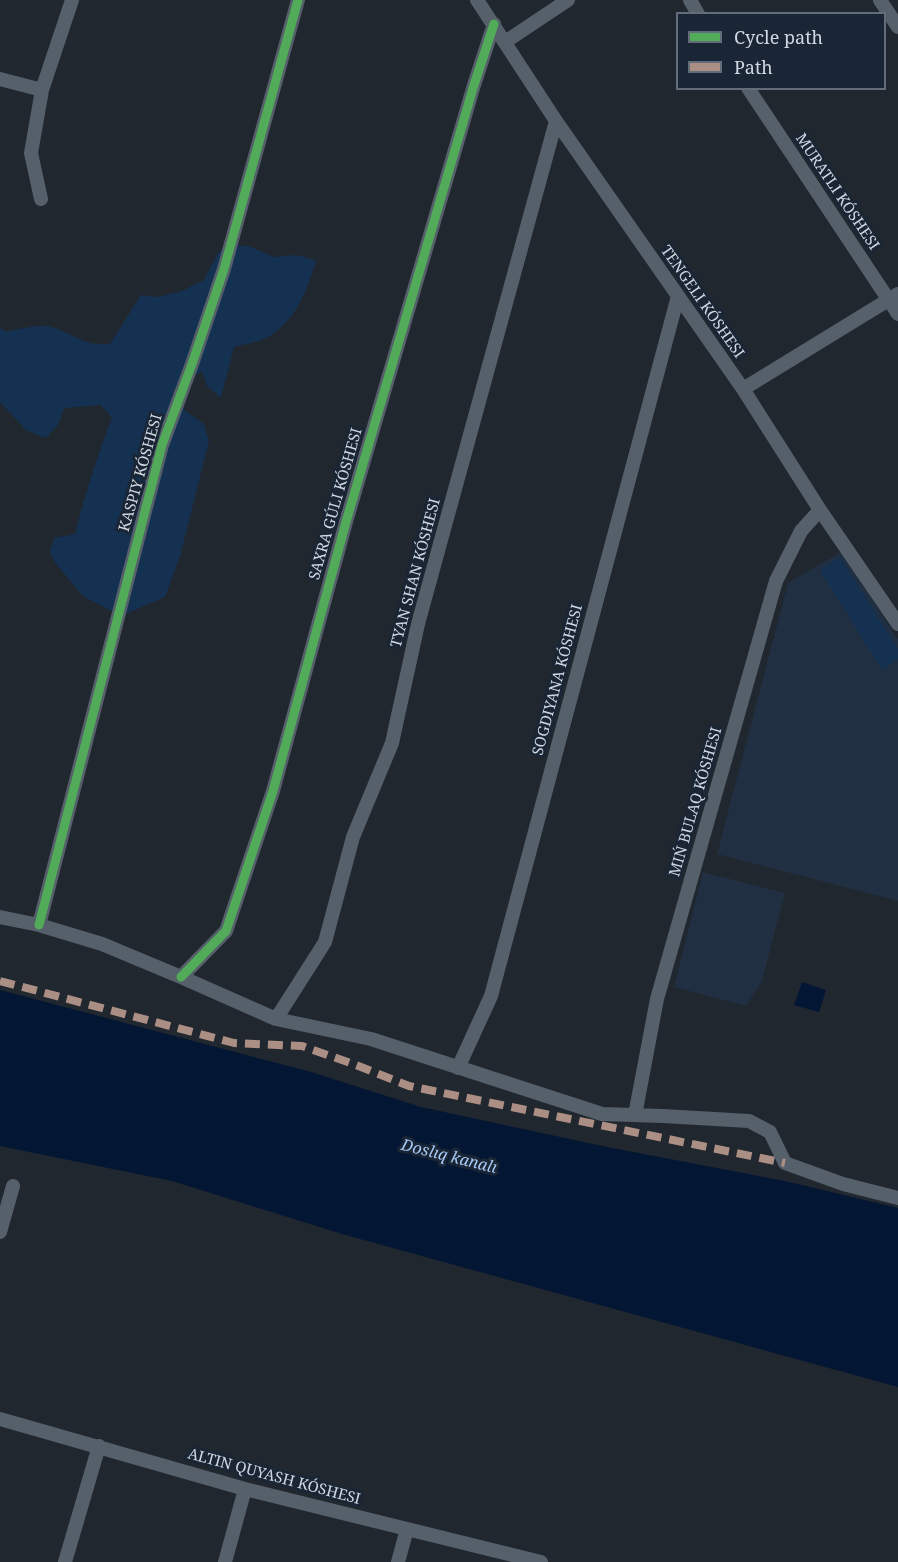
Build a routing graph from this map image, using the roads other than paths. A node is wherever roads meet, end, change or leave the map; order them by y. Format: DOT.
graph roads {
  1 [pos="72,0"];
  2 [pos="298,0"];
  3 [pos="477,0"];
  4 [pos="568,0"];
  5 [pos="880,0"];
  6 [pos="494,24"];
  7 [pos="898,27"];
  8 [pos="505,42"];
  9 [pos="0,79"];
  10 [pos="42,90"];
  11 [pos="749,90"];
  12 [pos="556,121"];
  13 [pos="41,199"];
  14 [pos="678,296"];
  15 [pos="893,297"];
  16 [pos="898,314"];
  17 [pos="743,389"];
  18 [pos="820,510"];
  19 [pos="898,624"];
  20 [pos="0,917"];
  21 [pos="39,925"];
  22 [pos="181,976"];
  23 [pos="276,1019"];
  24 [pos="458,1068"];
  25 [pos="635,1115"];
  26 [pos="13,1186"];
  27 [pos="898,1198"];
  28 [pos="0,1232"];
  29 [pos="0,1419"];
  30 [pos="99,1446"];
  31 [pos="245,1489"];
  32 [pos="407,1529"];
  33 [pos="65,1562"];
  34 [pos="225,1562"];
  35 [pos="398,1562"];
  36 [pos="541,1562"];
  1 -- 10 [label="street"];
  2 -- 21 [label="street, KASPIY KÓSHESI"];
  3 -- 6 [label="street, TENGELI KÓSHESI"];
  4 -- 8 [label="street"];
  5 -- 7 [label="street"];
  6 -- 8 [label="street, TENGELI KÓSHESI"];
  6 -- 22 [label="street, SAXRA GÚLI KÓSHESI"];
  8 -- 12 [label="street, TENGELI KÓSHESI"];
  9 -- 10 [label="street"];
  10 -- 13 [label="street"];
  11 -- 15 [label="street"];
  12 -- 14 [label="street, TENGELI KÓSHESI"];
  12 -- 23 [label="street, TYAN SHAN KÓSHESI"];
  14 -- 17 [label="street, TENGELI KÓSHESI"];
  14 -- 24 [label="street, SOGDIYANA KÓSHESI"];
  15 -- 16 [label="street"];
  15 -- 17 [label="street"];
  17 -- 18 [label="street, TENGELI KÓSHESI"];
  18 -- 19 [label="street, TENGELI KÓSHESI"];
  18 -- 25 [label="street"];
  20 -- 21 [label="street"];
  21 -- 22 [label="street"];
  22 -- 23 [label="street"];
  23 -- 24 [label="street"];
  24 -- 25 [label="street"];
  25 -- 27 [label="street"];
  26 -- 28 [label="street"];
  29 -- 30 [label="street"];
  30 -- 31 [label="street"];
  30 -- 33 [label="street"];
  31 -- 32 [label="street"];
  31 -- 34 [label="street"];
  32 -- 35 [label="street"];
  32 -- 36 [label="street"];
}
